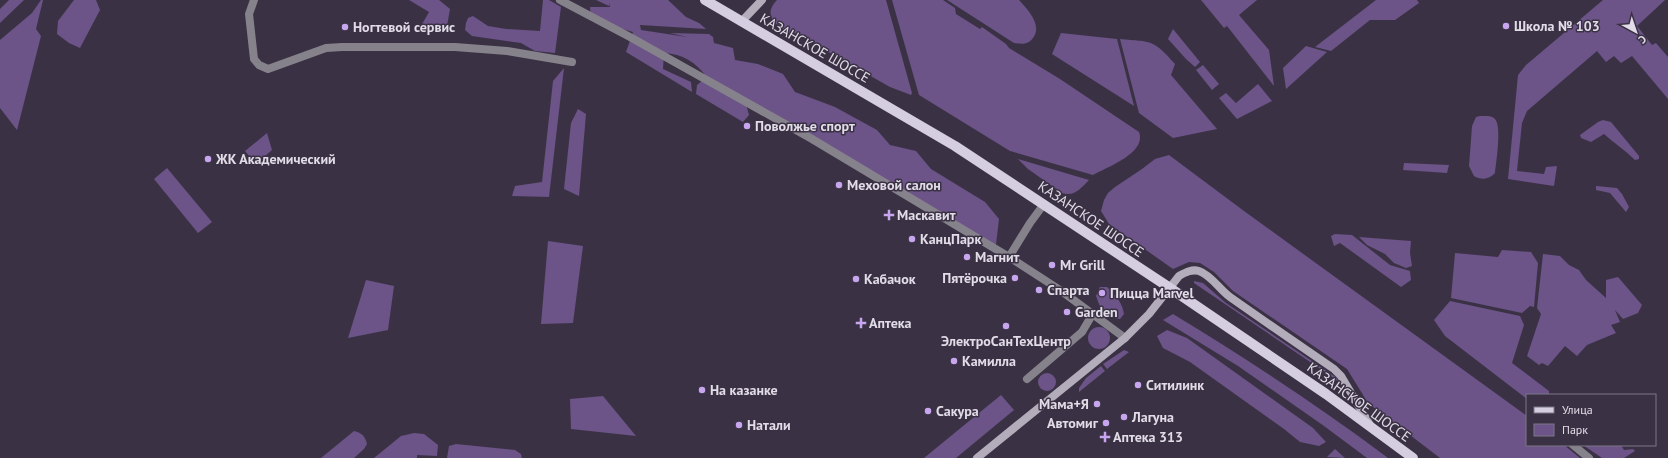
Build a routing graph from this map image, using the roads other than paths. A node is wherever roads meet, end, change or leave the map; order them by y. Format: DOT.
graph roads {
  1 [pos="254,0"];
  2 [pos="560,0"];
  3 [pos="705,0"];
  4 [pos="762,0"];
  5 [pos="742,21"];
  6 [pos="572,62"];
  7 [pos="1044,204"];
  8 [pos="1009,257"];
  9 [pos="1170,288"];
  10 [pos="1092,315"];
  11 [pos="1125,338"];
  12 [pos="1027,379"];
  13 [pos="1370,426"];
  14 [pos="1574,446"];
  15 [pos="976,458"];
  16 [pos="1413,458"];
  17 [pos="1588,458"];
  1 -- 6 [label="street"];
  2 -- 8 [label="street"];
  3 -- 5 [label="main road, КАЗАНСКОЕ ШОССЕ"];
  4 -- 5 [label="street"];
  5 -- 7 [label="main road, КАЗАНСКОЕ ШОССЕ"];
  7 -- 8 [label="street"];
  7 -- 9 [label="main road, КАЗАНСКОЕ ШОССЕ"];
  8 -- 10 [label="street"];
  9 -- 11 [label="street"];
  9 -- 13 [label="main road, КАЗАНСКОЕ ШОССЕ"];
  9 -- 13 [label="street"];
  10 -- 11 [label="street"];
  10 -- 12 [label="street"];
  11 -- 15 [label="street"];
  13 -- 16 [label="main road, КАЗАНСКОЕ ШОССЕ"];
  14 -- 17 [label="street"];
}
